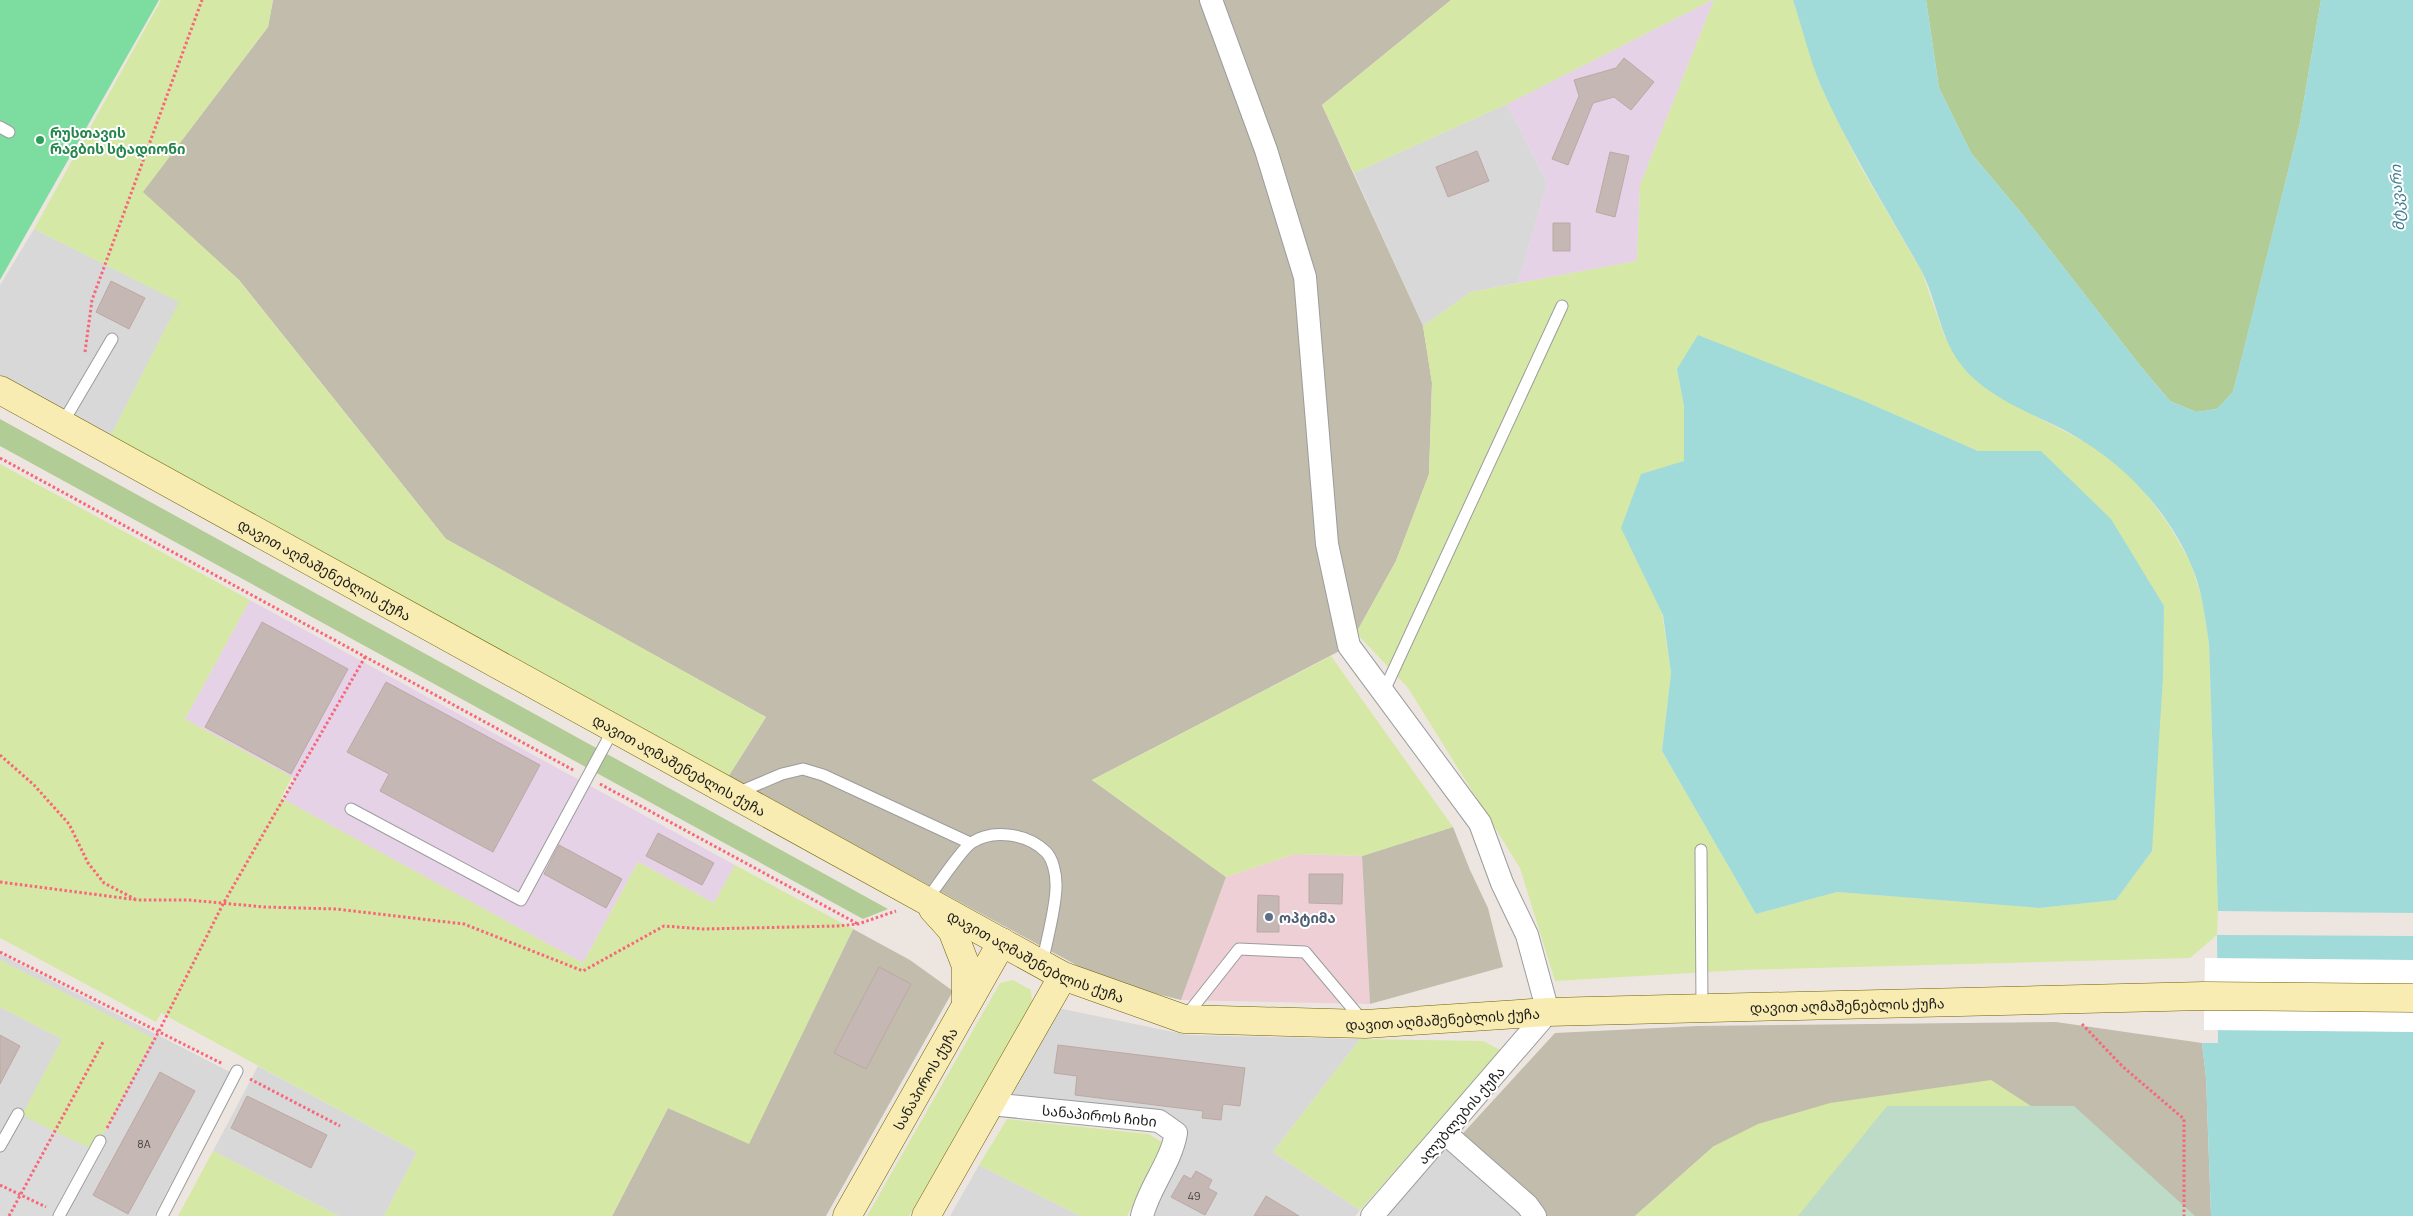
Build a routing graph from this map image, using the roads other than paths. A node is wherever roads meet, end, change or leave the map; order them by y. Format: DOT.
graph roads {
  1 [pos="1211,0"];
  2 [pos="1562,306"];
  3 [pos="112,339"];
  4 [pos="0,390"];
  5 [pos="62,424"];
  6 [pos="1383,693"];
  7 [pos="614,728"];
  8 [pos="734,794"];
  9 [pos="351,809"];
  10 [pos="970,843"];
  11 [pos="1701,850"];
  12 [pos="926,901"];
  13 [pos="1002,942"];
  14 [pos="1052,970"];
  15 [pos="2413,998"];
  16 [pos="966,1005"];
  17 [pos="1702,1009"];
  18 [pos="1548,1012"];
  19 [pos="1184,1019"];
  20 [pos="1365,1024"];
  21 [pos="237,1072"];
  22 [pos="990,1104"];
  23 [pos="18,1114"];
  24 [pos="1445,1133"];
  25 [pos="100,1140"];
  26 [pos="0,1146"];
  27 [pos="62,1215"];
  28 [pos="162,1216"];
  29 [pos="847,1216"];
  30 [pos="926,1216"];
  31 [pos="1142,1216"];
  32 [pos="1372,1216"];
  33 [pos="1535,1216"];
  1 -- 6 [label="street"];
  2 -- 6 [label="lane"];
  3 -- 5 [label="lane"];
  4 -- 5 [label="main road, დავით აღმაშენებლის ქუჩა"];
  5 -- 7 [label="main road, დავით აღმაშენებლის ქუჩა"];
  6 -- 18 [label="street"];
  7 -- 8 [label="main road, დავით აღმაშენებლის ქუჩა"];
  7 -- 9 [label="lane"];
  8 -- 10 [label="lane"];
  8 -- 12 [label="main road, დავით აღმაშენებლის ქუჩა"];
  10 -- 12 [label="lane"];
  10 -- 14 [label="lane"];
  11 -- 17 [label="lane"];
  12 -- 13 [label="main road, დავით აღმაშენებლის ქუჩა"];
  12 -- 16 [label="main road"];
  13 -- 14 [label="main road, დავით აღმაშენებლის ქუჩა"];
  13 -- 16 [label="main road, სანაპიროს ქუჩა"];
  14 -- 19 [label="main road, დავით აღმაშენებლის ქუჩა"];
  14 -- 22 [label="main road"];
  15 -- 17 [label="main road, დავით აღმაშენებლის ქუჩა"];
  16 -- 29 [label="main road, სანაპიროს ქუჩა"];
  17 -- 18 [label="main road, დავით აღმაშენებლის ქუჩა"];
  18 -- 20 [label="main road, დავით აღმაშენებლის ქუჩა"];
  18 -- 24 [label="street, ალუბლების ქუჩა"];
  19 -- 20 [label="main road, დავით აღმაშენებლის ქუჩა"];
  19 -- 20 [label="lane"];
  21 -- 28 [label="lane"];
  22 -- 30 [label="main road"];
  22 -- 31 [label="street, სანაპიროს ჩიხი"];
  23 -- 26 [label="lane"];
  24 -- 32 [label="street, ალუბლების ქუჩა"];
  24 -- 33 [label="street"];
  25 -- 27 [label="lane"];
}
